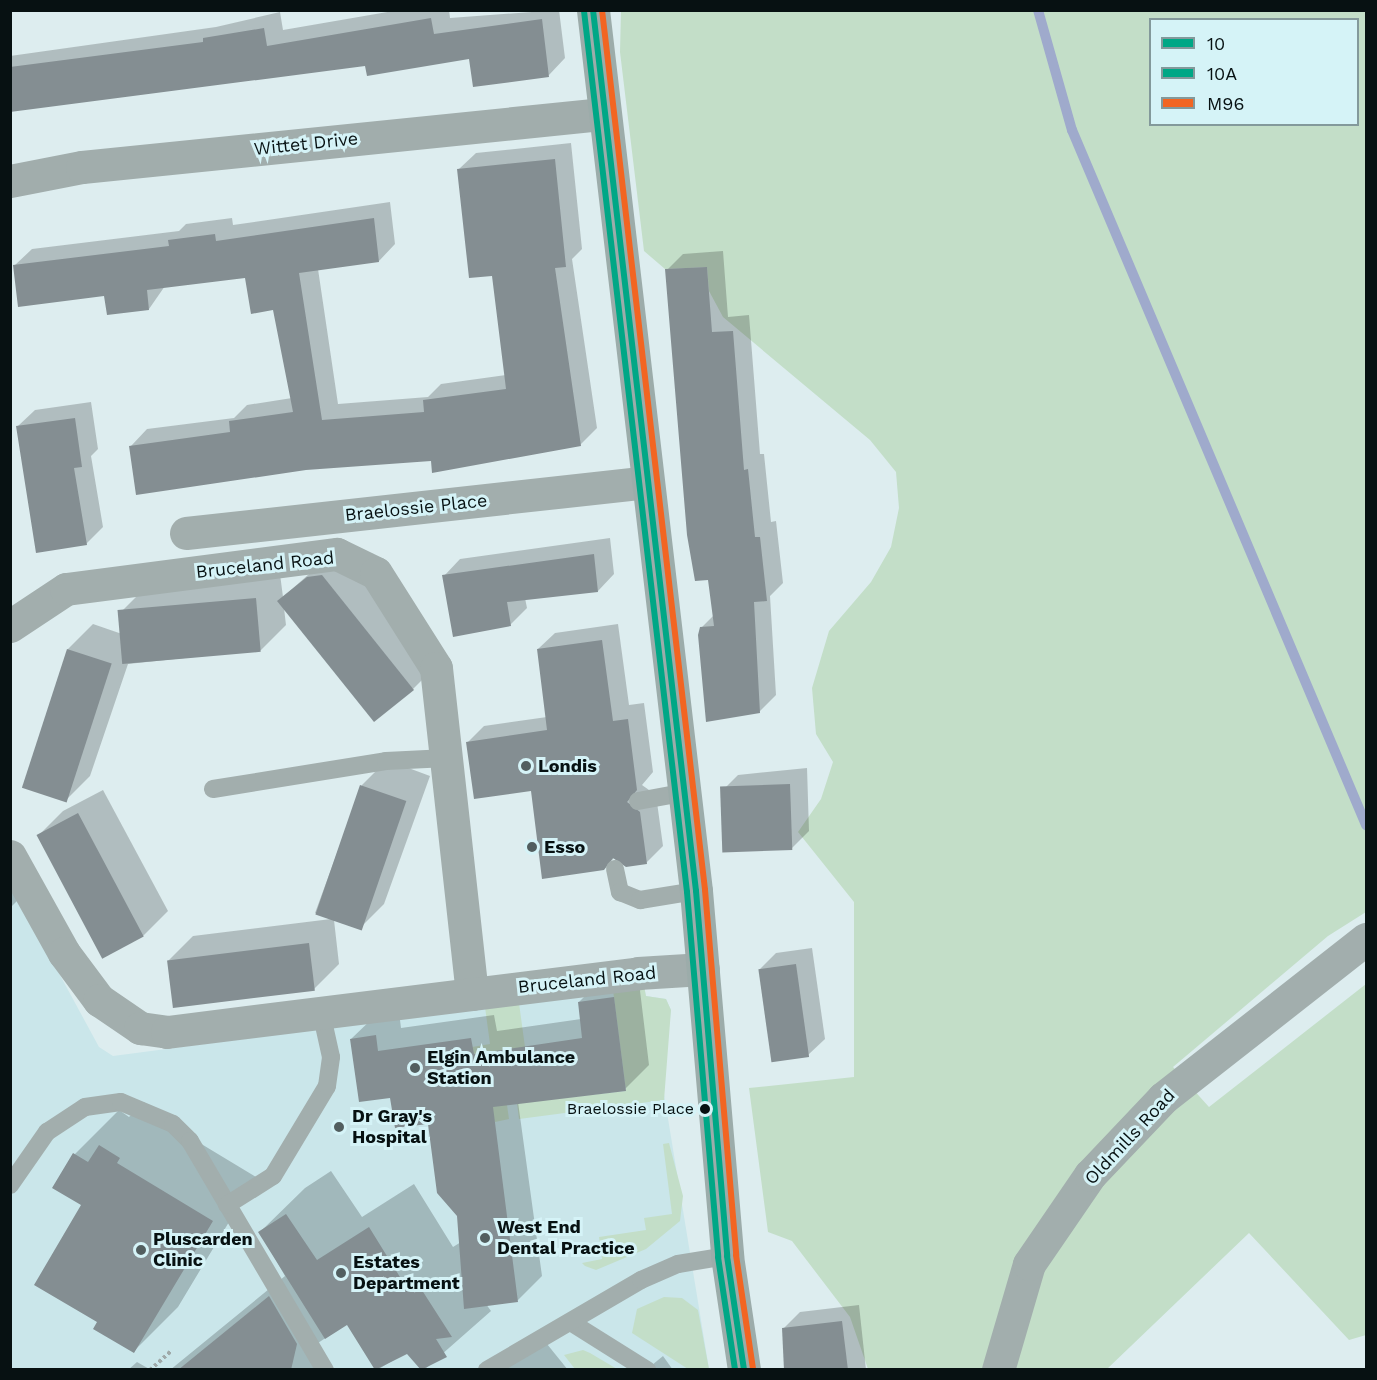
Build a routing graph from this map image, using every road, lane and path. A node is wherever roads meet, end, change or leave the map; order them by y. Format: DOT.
graph roads {
  1 [pos="593,10"];
  2 [pos="603,114"];
  3 [pos="10,180"];
  4 [pos="645,482"];
  5 [pos="186,533"];
  6 [pos="10,626"];
  7 [pos="447,758"];
  8 [pos="213,789"];
  9 [pos="682,793"];
  10 [pos="638,801"];
  11 [pos="10,856"];
  12 [pos="615,869"];
  13 [pos="696,891"];
  14 [pos="1366,939"];
  15 [pos="703,969"];
  16 [pos="471,993"];
  17 [pos="321,1012"];
  18 [pos="10,1185"];
  19 [pos="227,1205"];
  20 [pos="727,1256"];
  21 [pos="572,1323"];
  22 [pos="171,1352"];
  23 [pos="150,1370"];
  24 [pos="325,1370"];
  25 [pos="487,1370"];
  26 [pos="646,1370"];
  27 [pos="744,1370"];
  28 [pos="998,1370"];
  1 -- 2 [label="highway"];
  2 -- 3 [label="street, Wittet Drive"];
  2 -- 4 [label="highway"];
  4 -- 5 [label="street, Braelossie Place"];
  4 -- 9 [label="highway"];
  6 -- 7 [label="street, Bruceland Road"];
  7 -- 8 [label="lane"];
  7 -- 16 [label="street, Bruceland Road"];
  9 -- 10 [label="lane"];
  9 -- 13 [label="highway"];
  11 -- 17 [label="street, Bruceland Road"];
  12 -- 13 [label="lane"];
  13 -- 15 [label="highway"];
  14 -- 28 [label="street, Oldmills Road"];
  15 -- 16 [label="street, Bruceland Road"];
  15 -- 20 [label="highway"];
  16 -- 17 [label="street, Bruceland Road"];
  17 -- 19 [label="lane"];
  18 -- 19 [label="lane"];
  19 -- 24 [label="lane"];
  20 -- 21 [label="lane"];
  20 -- 27 [label="highway"];
  21 -- 25 [label="lane"];
  21 -- 26 [label="lane"];
  22 -- 23 [label="path"];
}
